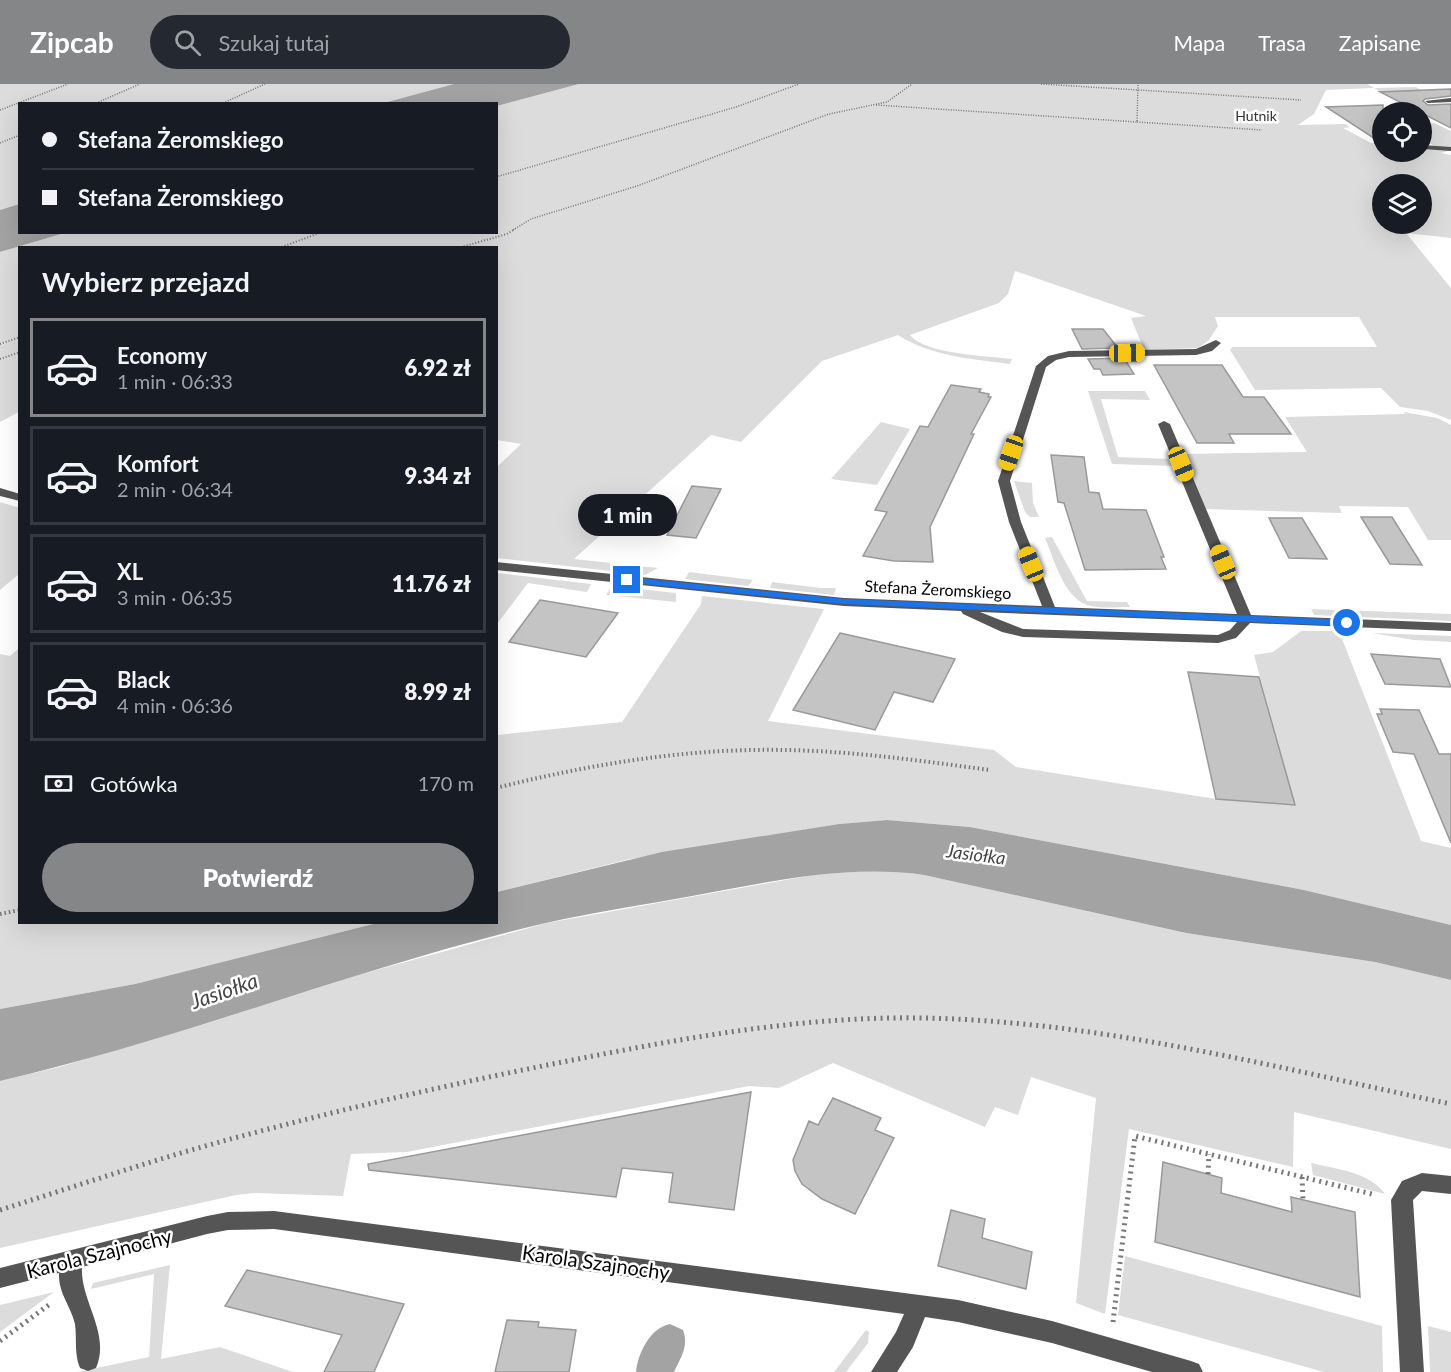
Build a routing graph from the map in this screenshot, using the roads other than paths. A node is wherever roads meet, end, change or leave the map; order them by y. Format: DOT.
graph roads {
  1 [pos="1451,100"];
  2 [pos="1428,101"];
  3 [pos="1432,148"];
  4 [pos="1451,149"];
  5 [pos="1216,343"];
  6 [pos="1164,424"];
  7 [pos="0,492"];
  8 [pos="18,497"];
  9 [pos="498,566"];
  10 [pos="961,608"];
  11 [pos="1050,610"];
  12 [pos="1246,619"];
  13 [pos="1451,627"];
  14 [pos="1451,1185"];
  15 [pos="71,1260"];
  16 [pos="0,1278"];
  17 [pos="919,1305"];
  18 [pos="88,1360"];
  19 [pos="884,1372"];
  20 [pos="1191,1372"];
  21 [pos="1412,1372"];
  1 -- 2 [label="street"];
  3 -- 4 [label="street"];
  5 -- 11 [label="street"];
  6 -- 12 [label="street"];
  7 -- 8 [label="street"];
  9 -- 10 [label="street, Stefana Żeromskiego"];
  10 -- 11 [label="street, Stefana Żeromskiego"];
  10 -- 12 [label="street"];
  11 -- 12 [label="street, Stefana Żeromskiego"];
  12 -- 13 [label="street, Stefana Żeromskiego"];
  14 -- 21 [label="street"];
  15 -- 16 [label="street, Karola Szajnochy"];
  15 -- 17 [label="street, Karola Szajnochy"];
  15 -- 18 [label="street"];
  17 -- 19 [label="street"];
  17 -- 20 [label="street, Karola Szajnochy"];
}
